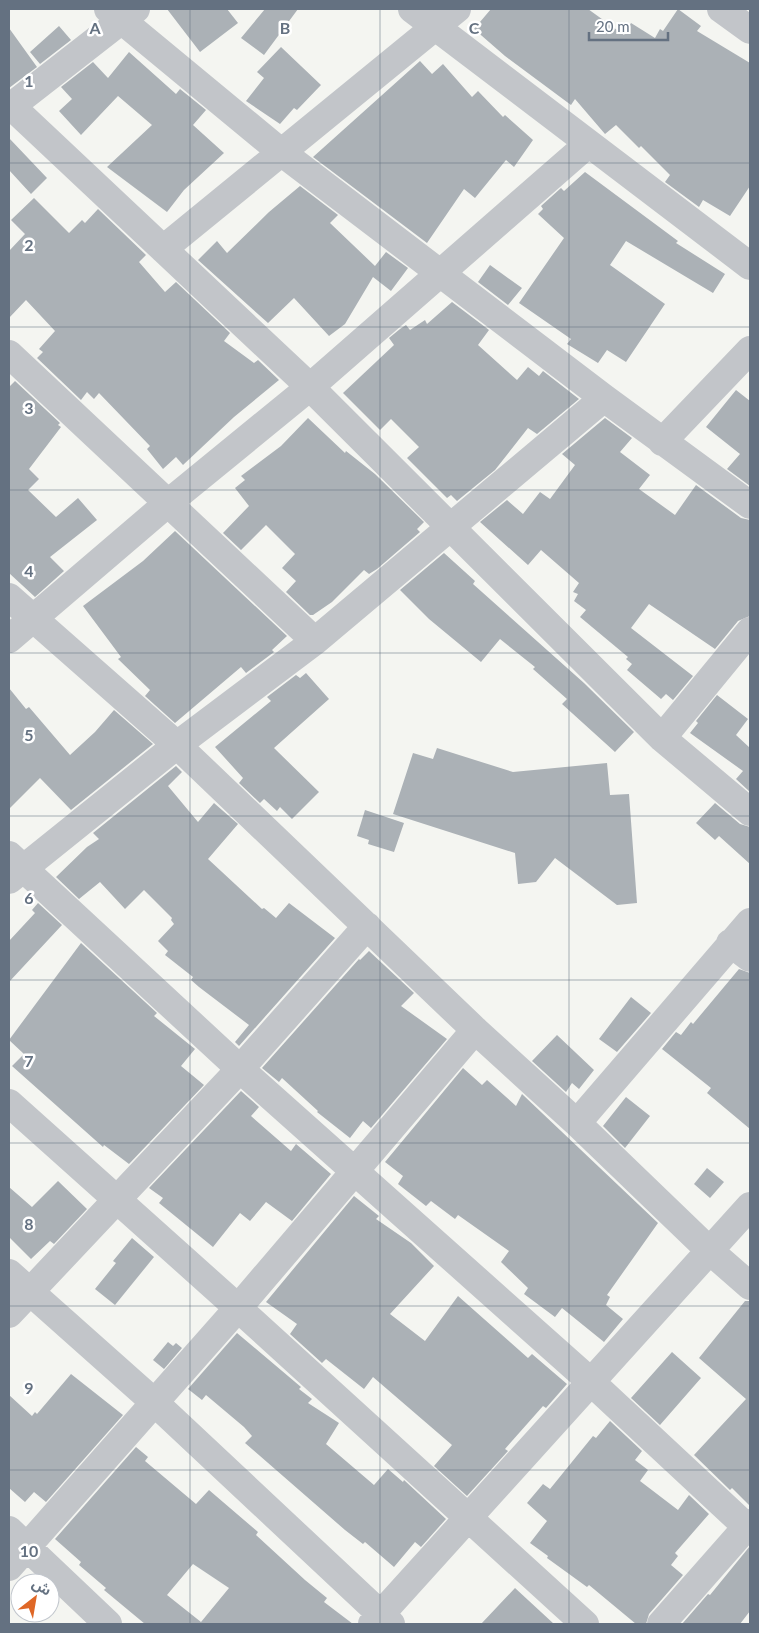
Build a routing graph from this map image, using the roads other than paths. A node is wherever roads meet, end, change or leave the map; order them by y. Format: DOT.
graph roads {
  1 [pos="412,9"];
  2 [pos="457,9"];
  3 [pos="722,9"];
  4 [pos="122,12"];
  5 [pos="436,26"];
  6 [pos="750,30"];
  7 [pos="10,106"];
  8 [pos="588,144"];
  9 [pos="281,152"];
  10 [pos="163,249"];
  11 [pos="750,266"];
  12 [pos="441,275"];
  13 [pos="750,350"];
  14 [pos="9,354"];
  15 [pos="310,387"];
  16 [pos="604,398"];
  17 [pos="662,442"];
  18 [pos="168,503"];
  19 [pos="750,505"];
  20 [pos="451,527"];
  21 [pos="9,597"];
  22 [pos="32,619"];
  23 [pos="750,631"];
  24 [pos="9,639"];
  25 [pos="315,641"];
  26 [pos="662,738"];
  27 [pos="177,745"];
  28 [pos="750,812"];
  29 [pos="13,868"];
  30 [pos="750,922"];
  31 [pos="367,926"];
  32 [pos="740,951"];
  33 [pos="475,1030"];
  34 [pos="240,1069"];
  35 [pos="9,1103"];
  36 [pos="577,1123"];
  37 [pos="354,1171"];
  38 [pos="116,1198"];
  39 [pos="750,1206"];
  40 [pos="710,1251"];
  41 [pos="9,1273"];
  42 [pos="750,1286"];
  43 [pos="29,1292"];
  44 [pos="238,1308"];
  45 [pos="9,1314"];
  46 [pos="590,1381"];
  47 [pos="154,1402"];
  48 [pos="467,1518"];
  49 [pos="749,1527"];
  50 [pos="18,1538"];
  51 [pos="9,1567"];
  52 [pos="381,1621"];
  53 [pos="108,1624"];
  54 [pos="585,1624"];
  55 [pos="660,1624"];
  1 -- 5 [label="street"];
  2 -- 5 [label="street"];
  3 -- 6 [label="street"];
  4 -- 7 [label="street"];
  4 -- 9 [label="street"];
  5 -- 8 [label="street"];
  5 -- 9 [label="street"];
  7 -- 10 [label="street"];
  8 -- 11 [label="street"];
  8 -- 12 [label="street"];
  9 -- 10 [label="street"];
  9 -- 12 [label="street"];
  10 -- 15 [label="street"];
  12 -- 15 [label="street"];
  12 -- 16 [label="street"];
  13 -- 17 [label="street"];
  14 -- 18 [label="street"];
  15 -- 18 [label="street"];
  15 -- 20 [label="street"];
  16 -- 17 [label="street"];
  16 -- 20 [label="street"];
  17 -- 19 [label="street"];
  18 -- 22 [label="street"];
  18 -- 25 [label="street"];
  20 -- 25 [label="street"];
  20 -- 26 [label="street"];
  21 -- 22 [label="street"];
  22 -- 24 [label="street"];
  22 -- 27 [label="street"];
  23 -- 26 [label="street"];
  25 -- 27 [label="street"];
  26 -- 28 [label="street"];
  27 -- 29 [label="street"];
  27 -- 31 [label="street"];
  29 -- 34 [label="street"];
  30 -- 32 [label="street"];
  31 -- 33 [label="street"];
  31 -- 34 [label="street"];
  32 -- 36 [label="street"];
  33 -- 36 [label="street"];
  33 -- 37 [label="street"];
  34 -- 37 [label="street"];
  34 -- 38 [label="street"];
  35 -- 38 [label="street"];
  36 -- 40 [label="street"];
  37 -- 44 [label="street"];
  37 -- 46 [label="street"];
  38 -- 43 [label="street"];
  38 -- 44 [label="street"];
  39 -- 40 [label="street"];
  40 -- 42 [label="street"];
  40 -- 46 [label="street"];
  41 -- 43 [label="street"];
  43 -- 45 [label="street"];
  43 -- 47 [label="street"];
  44 -- 47 [label="street"];
  44 -- 48 [label="street"];
  46 -- 48 [label="street"];
  46 -- 49 [label="street"];
  47 -- 50 [label="street"];
  47 -- 52 [label="street"];
  48 -- 52 [label="street"];
  48 -- 54 [label="street"];
  49 -- 55 [label="street"];
  50 -- 51 [label="street"];
  50 -- 53 [label="street"];
}
